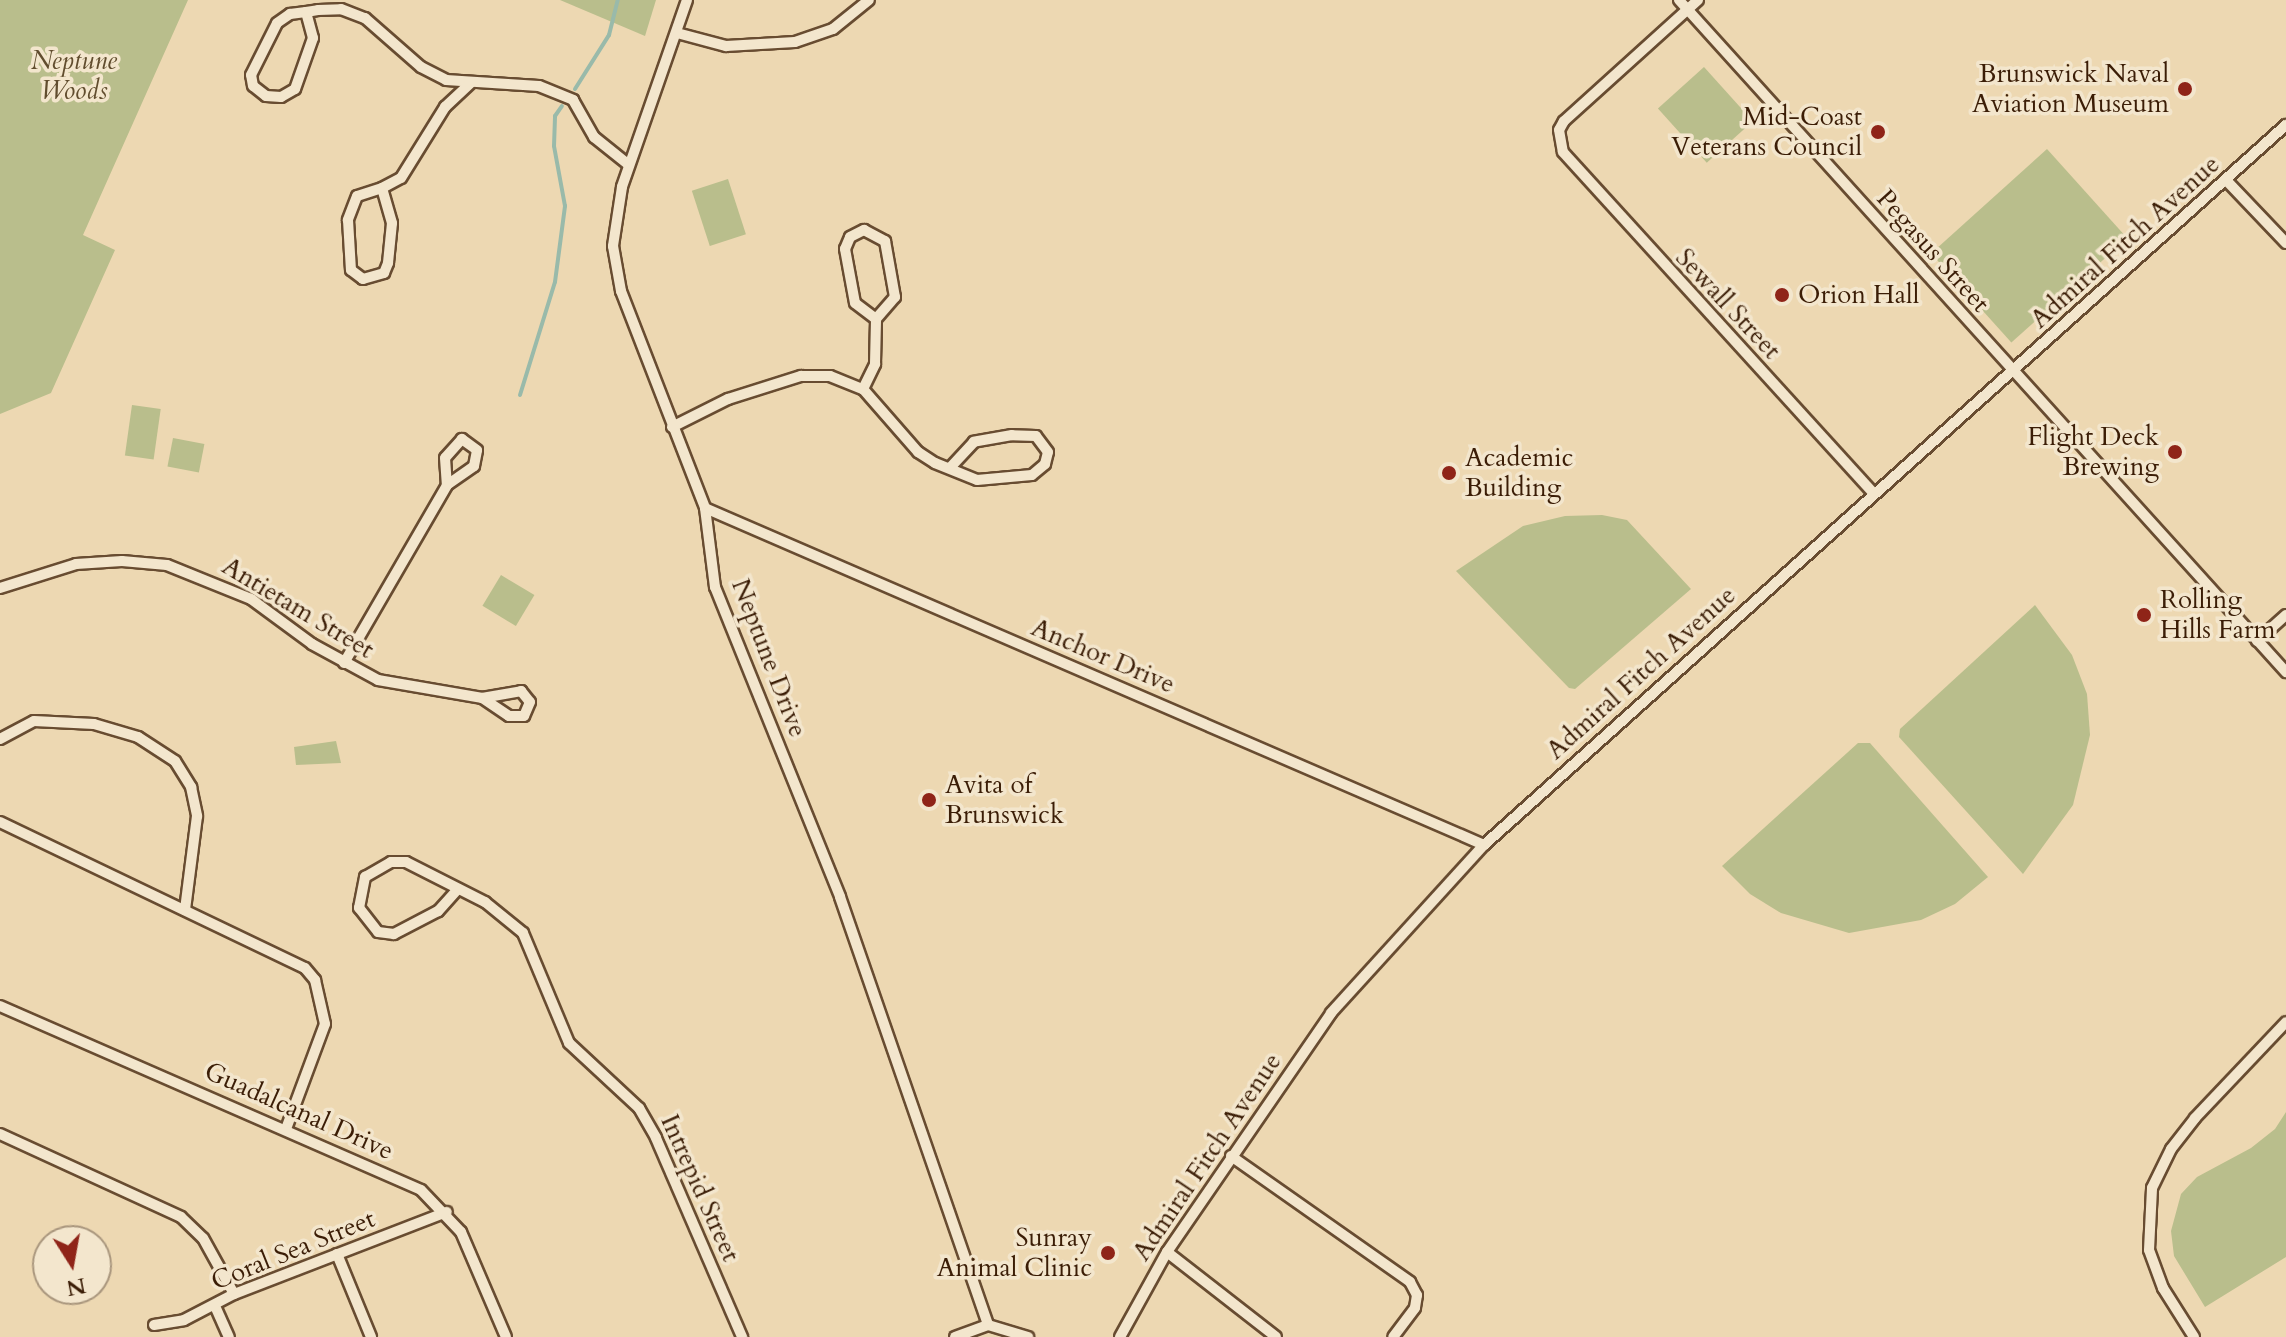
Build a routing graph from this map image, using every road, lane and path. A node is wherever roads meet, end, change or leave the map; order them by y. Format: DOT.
graph roads {
  1 [pos="687,0"];
  2 [pos="869,0"];
  3 [pos="1679,0"];
  4 [pos="1698,0"];
  5 [pos="306,12"];
  6 [pos="1685,12"];
  7 [pos="677,33"];
  8 [pos="471,83"];
  9 [pos="2286,125"];
  10 [pos="629,165"];
  11 [pos="2226,180"];
  12 [pos="382,188"];
  13 [pos="2286,243"];
  14 [pos="876,319"];
  15 [pos="2014,372"];
  16 [pos="863,389"];
  17 [pos="672,427"];
  18 [pos="950,468"];
  19 [pos="447,485"];
  20 [pos="1874,494"];
  21 [pos="705,508"];
  22 [pos="0,588"];
  23 [pos="2286,615"];
  24 [pos="2257,641"];
  25 [pos="344,663"];
  26 [pos="2286,672"];
  27 [pos="482,698"];
  28 [pos="0,739"];
  29 [pos="0,822"];
  30 [pos="1484,845"];
  31 [pos="458,889"];
  32 [pos="185,910"];
  33 [pos="0,1006"];
  34 [pos="2286,1022"];
  35 [pos="286,1129"];
  36 [pos="0,1134"];
  37 [pos="1231,1156"];
  38 [pos="447,1212"];
  39 [pos="1167,1252"];
  40 [pos="337,1254"];
  41 [pos="234,1294"];
  42 [pos="215,1306"];
  43 [pos="154,1325"];
  44 [pos="988,1325"];
  45 [pos="229,1337"];
  46 [pos="371,1337"];
  47 [pos="506,1337"];
  48 [pos="742,1337"];
  49 [pos="955,1337"];
  50 [pos="1028,1337"];
  51 [pos="1120,1337"];
  52 [pos="1276,1337"];
  53 [pos="1393,1337"];
  54 [pos="2194,1337"];
  1 -- 7 [label="street, Neptune Drive"];
  2 -- 7 [label="street"];
  3 -- 6 [label="street, Pegasus Street"];
  4 -- 6 [label="street"];
  5 -- 5 [label="street"];
  5 -- 8 [label="street"];
  6 -- 15 [label="street, Pegasus Street"];
  6 -- 20 [label="street, Sewall Street"];
  7 -- 10 [label="street, Neptune Drive"];
  8 -- 10 [label="street"];
  8 -- 12 [label="street"];
  9 -- 11 [label="street, Admiral Fitch Avenue"];
  10 -- 17 [label="street, Neptune Drive"];
  11 -- 13 [label="street"];
  11 -- 15 [label="street, Admiral Fitch Avenue"];
  12 -- 12 [label="street"];
  14 -- 14 [label="street"];
  14 -- 16 [label="street"];
  15 -- 20 [label="street, Admiral Fitch Avenue"];
  15 -- 24 [label="street, Pegasus Street"];
  16 -- 17 [label="street"];
  16 -- 18 [label="street"];
  17 -- 21 [label="street, Neptune Drive"];
  18 -- 18 [label="street"];
  19 -- 25 [label="street"];
  20 -- 30 [label="street, Admiral Fitch Avenue"];
  21 -- 30 [label="street, Anchor Drive"];
  21 -- 44 [label="street, Neptune Drive"];
  22 -- 25 [label="street, Antietam Street"];
  23 -- 24 [label="street"];
  24 -- 26 [label="street, Pegasus Street"];
  25 -- 27 [label="street, Antietam Street"];
  28 -- 32 [label="street"];
  29 -- 32 [label="street"];
  30 -- 37 [label="street, Admiral Fitch Avenue"];
  31 -- 31 [label="street, Intrepid Street"];
  31 -- 48 [label="street, Intrepid Street"];
  32 -- 35 [label="street"];
  33 -- 35 [label="street, Guadalcanal Drive"];
  34 -- 54 [label="street"];
  35 -- 38 [label="street, Guadalcanal Drive"];
  36 -- 41 [label="street"];
  37 -- 39 [label="street, Admiral Fitch Avenue"];
  37 -- 53 [label="street"];
  38 -- 40 [label="street, Coral Sea Street"];
  38 -- 47 [label="street, Guadalcanal Drive"];
  39 -- 51 [label="street, Admiral Fitch Avenue"];
  39 -- 52 [label="street"];
  40 -- 41 [label="street, Coral Sea Street"];
  40 -- 46 [label="street"];
  41 -- 42 [label="street, Coral Sea Street"];
  42 -- 43 [label="street, Coral Sea Street"];
  42 -- 45 [label="street"];
  44 -- 49 [label="street"];
  44 -- 50 [label="street"];
}
